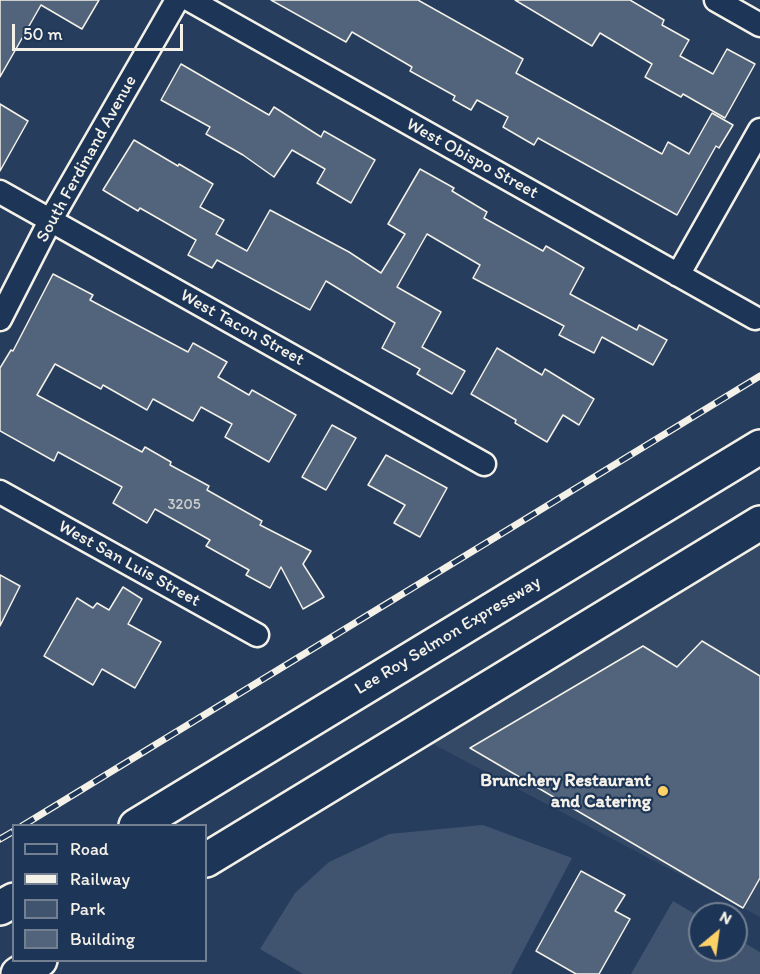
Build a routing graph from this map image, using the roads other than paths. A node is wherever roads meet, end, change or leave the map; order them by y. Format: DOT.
graph roads {
  1 [pos="177,0"];
  2 [pos="190,0"];
  3 [pos="716,0"];
  4 [pos="760,25"];
  5 [pos="760,130"];
  6 [pos="0,192"];
  7 [pos="50,220"];
  8 [pos="678,275"];
  9 [pos="755,318"];
  10 [pos="0,319"];
  11 [pos="760,447"];
  12 [pos="484,464"];
  13 [pos="0,492"];
  14 [pos="760,523"];
  15 [pos="257,635"];
  16 [pos="138,824"];
  17 [pos="207,859"];
  18 [pos="37,962"];
  19 [pos="18,974"];
  1 -- 7 [label="street, South Ferdinand Avenue"];
  2 -- 8 [label="street, West Obispo Street"];
  3 -- 4 [label="street"];
  5 -- 8 [label="street"];
  6 -- 7 [label="street, West Tacon Street"];
  7 -- 10 [label="street, South Ferdinand Avenue"];
  7 -- 12 [label="street, West Tacon Street"];
  8 -- 9 [label="street, West Obispo Street"];
  11 -- 16 [label="highway, Lee Roy Selmon Expressway"];
  13 -- 15 [label="street, West San Luis Street"];
  14 -- 17 [label="highway"];
  18 -- 19 [label="highway"];
}
